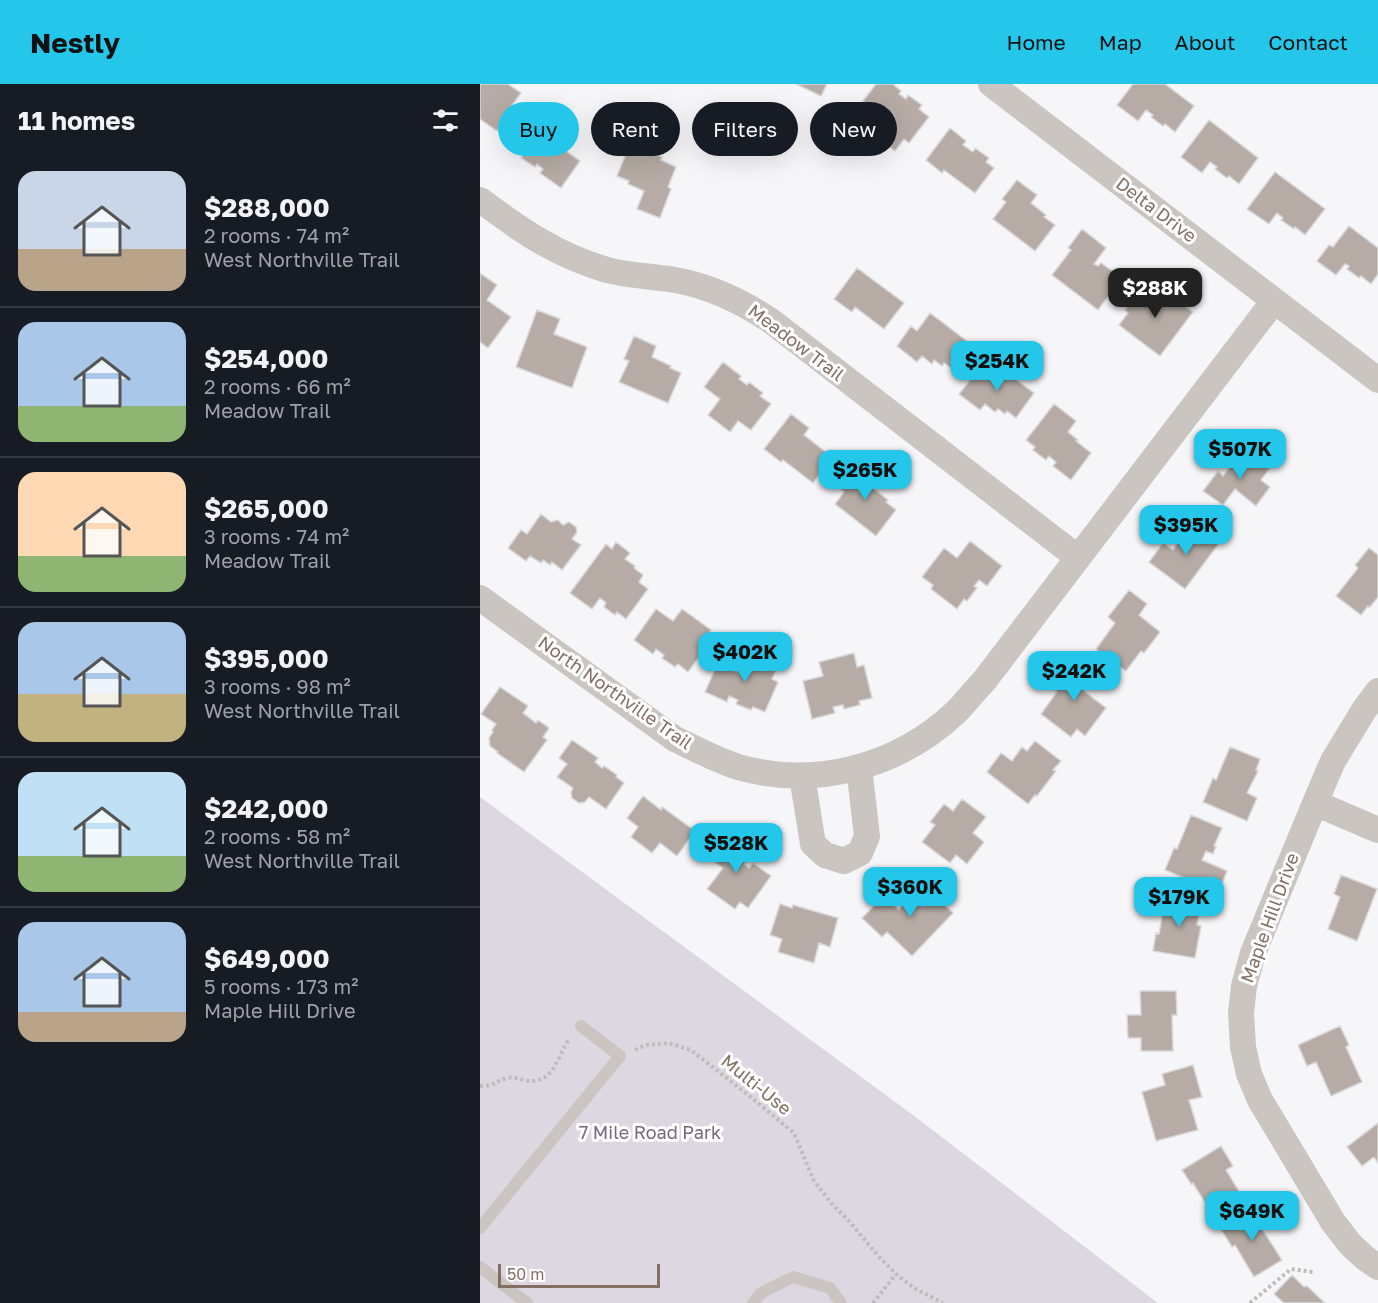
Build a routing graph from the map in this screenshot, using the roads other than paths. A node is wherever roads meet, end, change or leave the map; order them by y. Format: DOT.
graph roads {
  1 [pos="991,84"];
  2 [pos="480,200"];
  3 [pos="1274,301"];
  4 [pos="1378,380"];
  5 [pos="1077,557"];
  6 [pos="480,598"];
  7 [pos="1378,691"];
  8 [pos="859,767"];
  9 [pos="802,776"];
  10 [pos="1315,803"];
  11 [pos="1378,830"];
  12 [pos="581,1026"];
  13 [pos="480,1228"];
  14 [pos="480,1267"];
  15 [pos="1378,1267"];
  16 [pos="526,1303"];
  17 [pos="753,1303"];
  18 [pos="841,1303"];
  1 -- 3 [label="street, Delta Drive"];
  2 -- 5 [label="street, Meadow Trail"];
  3 -- 4 [label="street, Delta Drive"];
  3 -- 5 [label="street, North Northville Trail"];
  5 -- 8 [label="street, North Northville Trail"];
  6 -- 9 [label="street, North Northville Trail"];
  7 -- 10 [label="street, Maple Hill Drive"];
  8 -- 9 [label="street, North Northville Trail"];
  8 -- 9 [label="street"];
  10 -- 11 [label="street"];
  10 -- 15 [label="street, Maple Hill Drive"];
  12 -- 13 [label="lane"];
  14 -- 16 [label="lane"];
  17 -- 18 [label="lane"];
}
